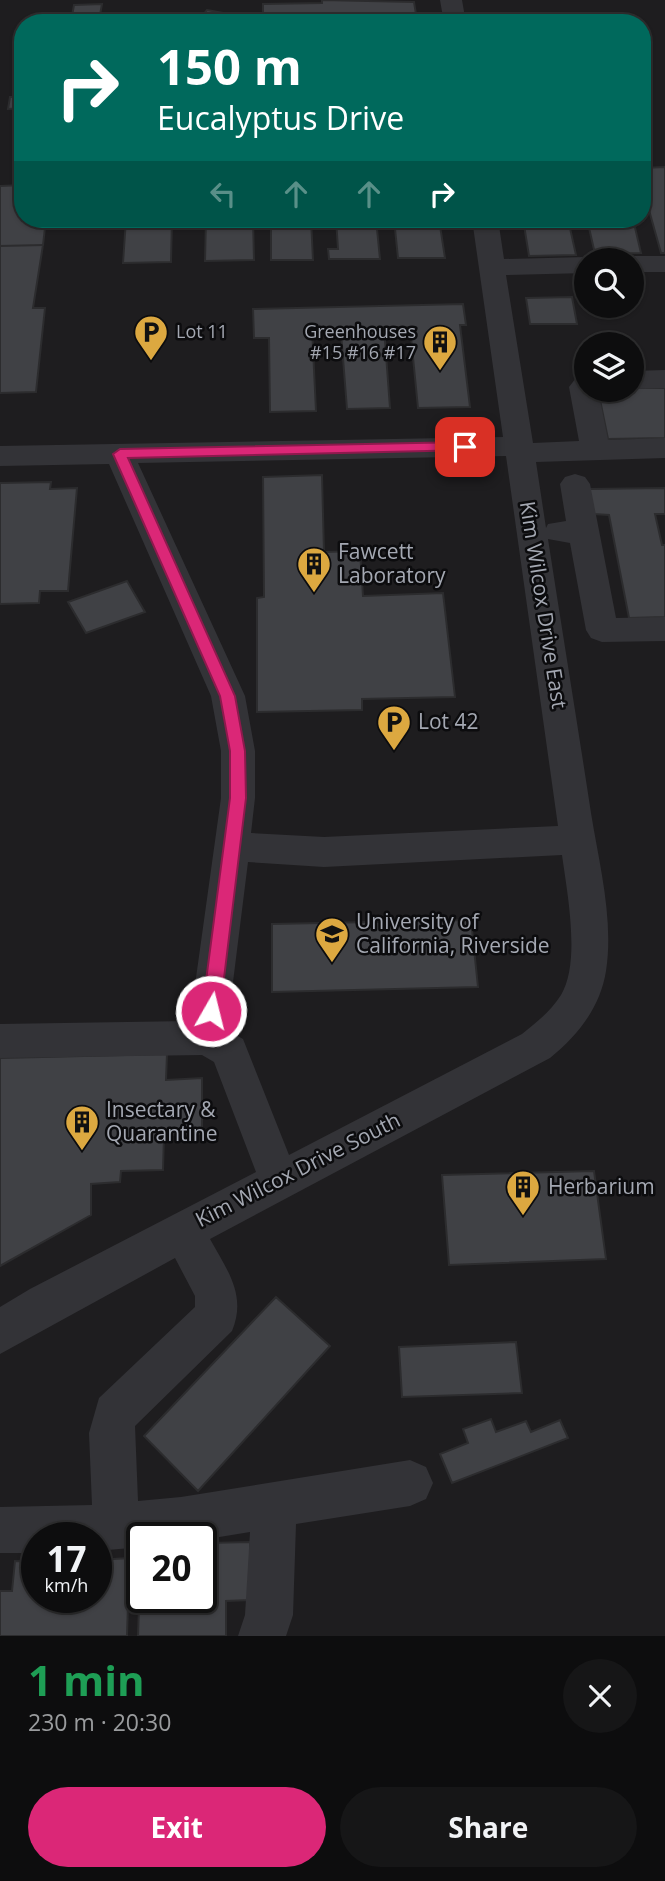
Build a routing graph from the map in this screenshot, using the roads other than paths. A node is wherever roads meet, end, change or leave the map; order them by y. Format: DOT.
graph roads {
  1 [pos="487,228"];
  2 [pos="644,264"];
  3 [pos="665,264"];
  4 [pos="574,265"];
  5 [pos="494,267"];
  6 [pos="665,287"];
  7 [pos="644,288"];
  8 [pos="574,289"];
  9 [pos="539,290"];
  10 [pos="665,379"];
  11 [pos="644,380"];
  12 [pos="586,402"];
  13 [pos="665,448"];
  14 [pos="519,449"];
  15 [pos="594,450"];
  16 [pos="120,454"];
  17 [pos="0,456"];
  18 [pos="575,484"];
  19 [pos="531,532"];
  20 [pos="583,532"];
  21 [pos="665,629"];
  22 [pos="578,841"];
  23 [pos="232,847"];
  24 [pos="581,992"];
  25 [pos="207,1038"];
  26 [pos="0,1041"];
  27 [pos="279,1180"];
  28 [pos="183,1230"];
  29 [pos="0,1332"];
  30 [pos="410,1483"];
  31 [pos="274,1504"];
  32 [pos="116,1526"];
  33 [pos="0,1531"];
  34 [pos="262,1636"];
  1 -- 5 [label="street, Kim Wilcox Drive East"];
  2 -- 3 [label="street"];
  4 -- 5 [label="street"];
  5 -- 14 [label="street, Kim Wilcox Drive East"];
  6 -- 7 [label="street"];
  8 -- 9 [label="street"];
  10 -- 11 [label="street"];
  12 -- 15 [label="street"];
  13 -- 15 [label="street"];
  14 -- 15 [label="street"];
  14 -- 16 [label="street"];
  14 -- 19 [label="street, Kim Wilcox Drive East"];
  16 -- 17 [label="street"];
  16 -- 23 [label="street"];
  18 -- 20 [label="street"];
  19 -- 20 [label="street"];
  19 -- 22 [label="street, Kim Wilcox Drive East"];
  20 -- 21 [label="street"];
  22 -- 23 [label="street"];
  22 -- 24 [label="street, Kim Wilcox Drive East"];
  23 -- 25 [label="street"];
  24 -- 27 [label="street, Kim Wilcox Drive South"];
  25 -- 26 [label="street"];
  25 -- 27 [label="street"];
  27 -- 28 [label="street, Kim Wilcox Drive South"];
  28 -- 29 [label="street, Kim Wilcox Drive South"];
  28 -- 32 [label="street"];
  30 -- 31 [label="street"];
  31 -- 32 [label="street"];
  31 -- 34 [label="street"];
  32 -- 33 [label="street"];
}
